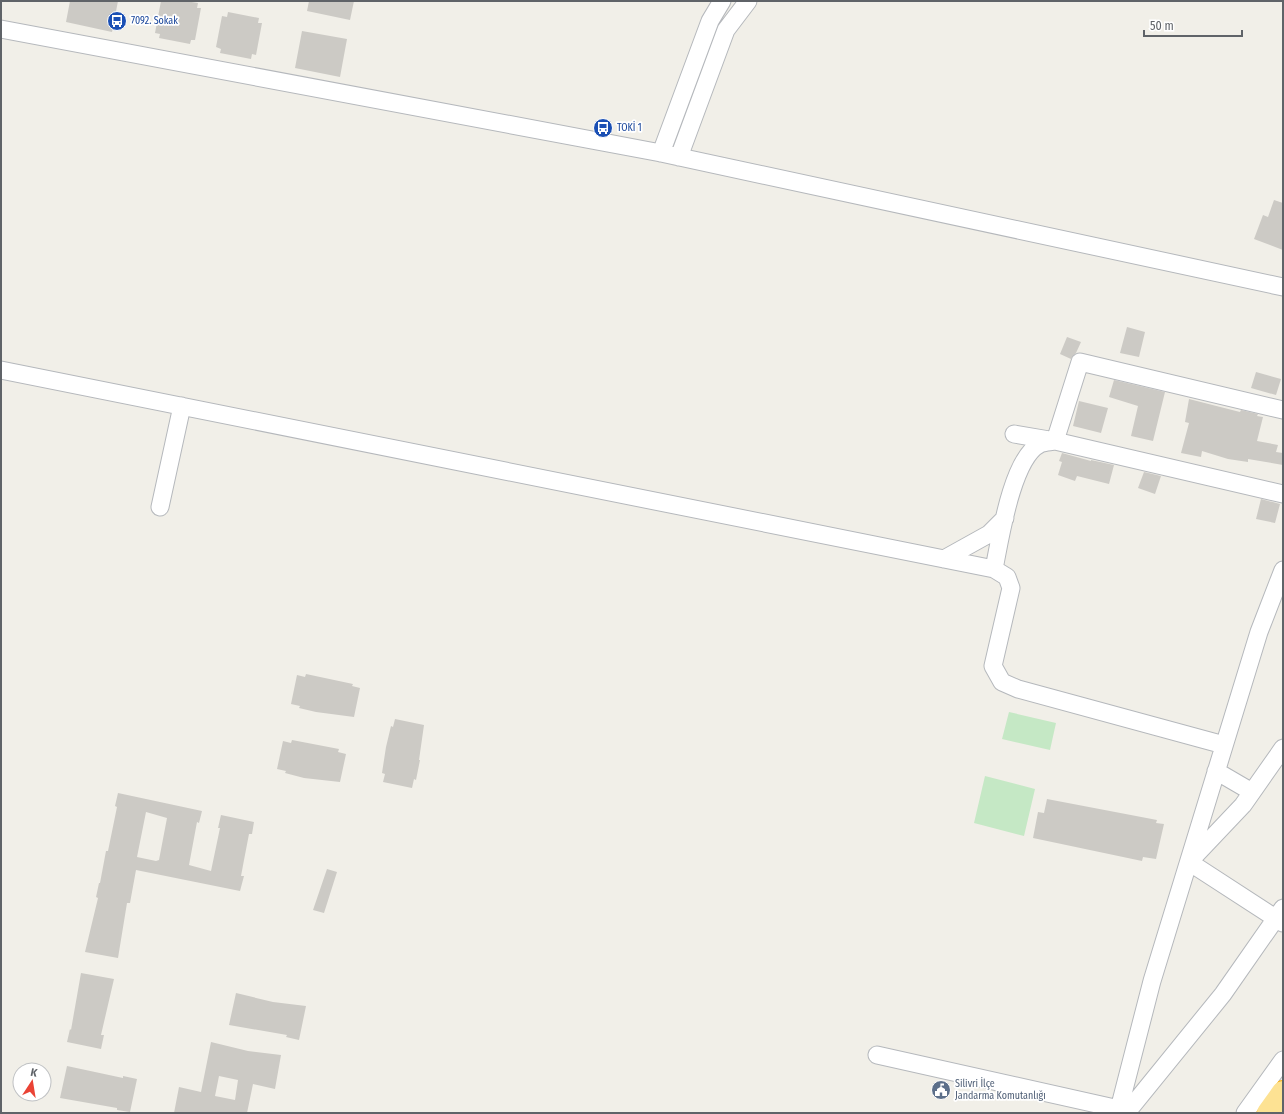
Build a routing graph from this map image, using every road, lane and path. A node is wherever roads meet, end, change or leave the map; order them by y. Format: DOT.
graph roads {
  1 [pos="722,1"];
  2 [pos="748,1"];
  3 [pos="1,29"];
  4 [pos="661,153"];
  5 [pos="679,157"];
  6 [pos="1283,287"];
  7 [pos="1,370"];
  8 [pos="182,406"];
  9 [pos="1283,410"];
  10 [pos="1014,434"];
  11 [pos="1055,441"];
  12 [pos="1283,494"];
  13 [pos="160,507"];
  14 [pos="1005,517"];
  15 [pos="944,559"];
  16 [pos="994,569"];
  17 [pos="1283,570"];
  18 [pos="1224,744"];
  19 [pos="1283,748"];
  20 [pos="1216,771"];
  21 [pos="1252,792"];
  22 [pos="1188,862"];
  23 [pos="1281,916"];
  24 [pos="877,1055"];
  25 [pos="1283,1060"];
  26 [pos="1283,1092"];
  27 [pos="1124,1111"];
  28 [pos="1245,1113"];
  29 [pos="1268,1113"];
  1 -- 4 [label="street"];
  2 -- 5 [label="street"];
  3 -- 4 [label="street"];
  4 -- 5 [label="street"];
  5 -- 6 [label="street"];
  7 -- 8 [label="street"];
  8 -- 13 [label="street"];
  8 -- 15 [label="street"];
  9 -- 11 [label="street"];
  10 -- 11 [label="street"];
  11 -- 12 [label="street"];
  11 -- 14 [label="street"];
  14 -- 15 [label="street"];
  14 -- 16 [label="street"];
  15 -- 16 [label="street"];
  16 -- 18 [label="street"];
  17 -- 18 [label="street"];
  18 -- 20 [label="street"];
  19 -- 21 [label="street"];
  20 -- 21 [label="street"];
  20 -- 22 [label="street"];
  21 -- 22 [label="street"];
  22 -- 23 [label="street"];
  22 -- 27 [label="street"];
  23 -- 27 [label="street"];
  24 -- 27 [label="street"];
  25 -- 28 [label="street"];
  26 -- 29 [label="highway"];
}
